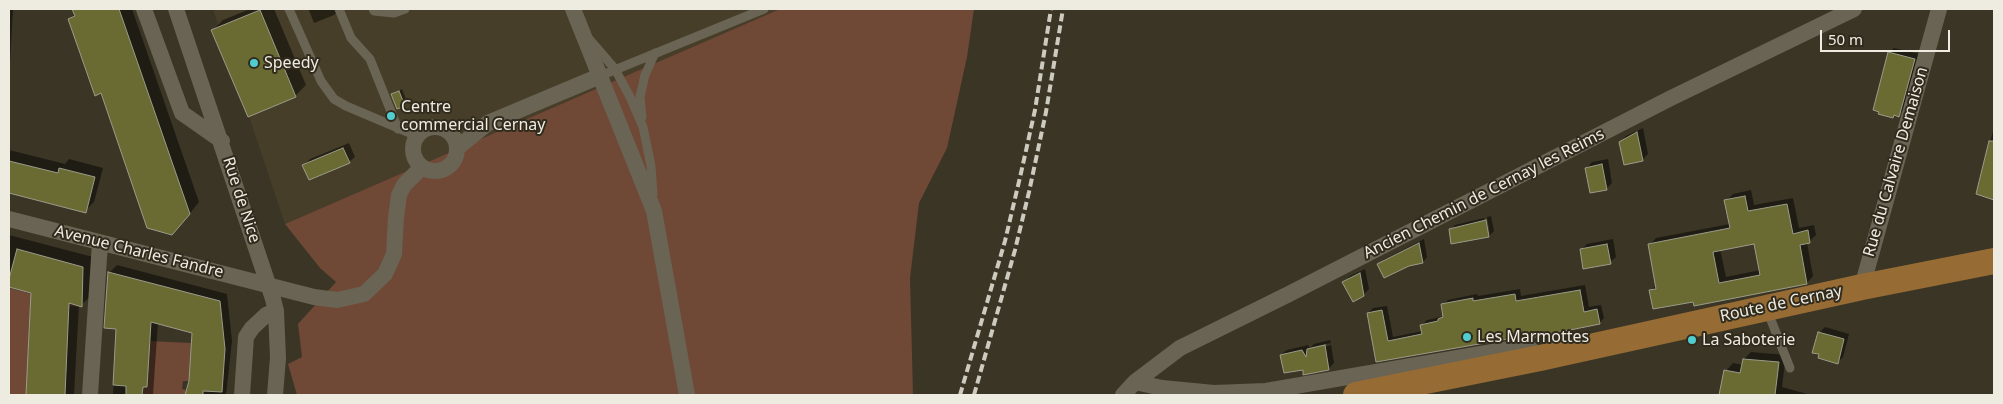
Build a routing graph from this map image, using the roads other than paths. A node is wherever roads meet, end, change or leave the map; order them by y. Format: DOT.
graph roads {
  1 [pos="144,9"];
  2 [pos="176,9"];
  3 [pos="289,9"];
  4 [pos="339,9"];
  5 [pos="373,9"];
  6 [pos="405,9"];
  7 [pos="574,9"];
  8 [pos="764,9"];
  9 [pos="1854,9"];
  10 [pos="1939,9"];
  11 [pos="584,33"];
  12 [pos="656,52"];
  13 [pos="615,69"];
  14 [pos="600,76"];
  15 [pos="643,127"];
  16 [pos="398,129"];
  17 [pos="417,136"];
  18 [pos="222,141"];
  19 [pos="457,148"];
  20 [pos="422,167"];
  21 [pos="654,211"];
  22 [pos="9,220"];
  23 [pos="100,243"];
  24 [pos="1994,261"];
  25 [pos="269,286"];
  26 [pos="1862,287"];
  27 [pos="1766,308"];
  28 [pos="276,311"];
  29 [pos="1540,358"];
  30 [pos="1790,368"];
  31 [pos="1135,382"];
  32 [pos="90,395"];
  33 [pos="242,395"];
  34 [pos="275,395"];
  35 [pos="687,395"];
  36 [pos="1123,395"];
  37 [pos="1356,395"];
  1 -- 18 [label="street"];
  2 -- 18 [label="street, Rue de Nice"];
  3 -- 16 [label="lane"];
  4 -- 16 [label="lane"];
  5 -- 6 [label="lane"];
  7 -- 11 [label="street"];
  8 -- 12 [label="lane"];
  9 -- 31 [label="street, Ancien Chemin de Cernay les Reims"];
  10 -- 26 [label="street, Rue du Calvaire Demaison"];
  11 -- 13 [label="lane"];
  11 -- 14 [label="street"];
  12 -- 13 [label="lane"];
  12 -- 15 [label="lane"];
  13 -- 14 [label="lane"];
  13 -- 15 [label="lane"];
  14 -- 19 [label="street"];
  14 -- 21 [label="street"];
  15 -- 21 [label="lane"];
  16 -- 17 [label="lane"];
  17 -- 19 [label="street"];
  17 -- 20 [label="street"];
  18 -- 25 [label="street, Rue de Nice"];
  19 -- 20 [label="street"];
  20 -- 25 [label="street, Avenue Charles Fandre"];
  21 -- 35 [label="street"];
  22 -- 23 [label="street, Avenue Charles Fandre"];
  23 -- 25 [label="street, Avenue Charles Fandre"];
  23 -- 32 [label="street"];
  24 -- 26 [label="main road, Route de Cernay"];
  25 -- 28 [label="street, Rue de Nice"];
  26 -- 27 [label="main road, Route de Cernay"];
  27 -- 29 [label="main road, Route de Cernay"];
  27 -- 30 [label="lane"];
  28 -- 33 [label="street"];
  28 -- 34 [label="street, Rue de Nice"];
  29 -- 31 [label="street"];
  29 -- 37 [label="main road, Route de Cernay"];
  31 -- 36 [label="street, Ancien Chemin de Cernay les Reims"];
}
